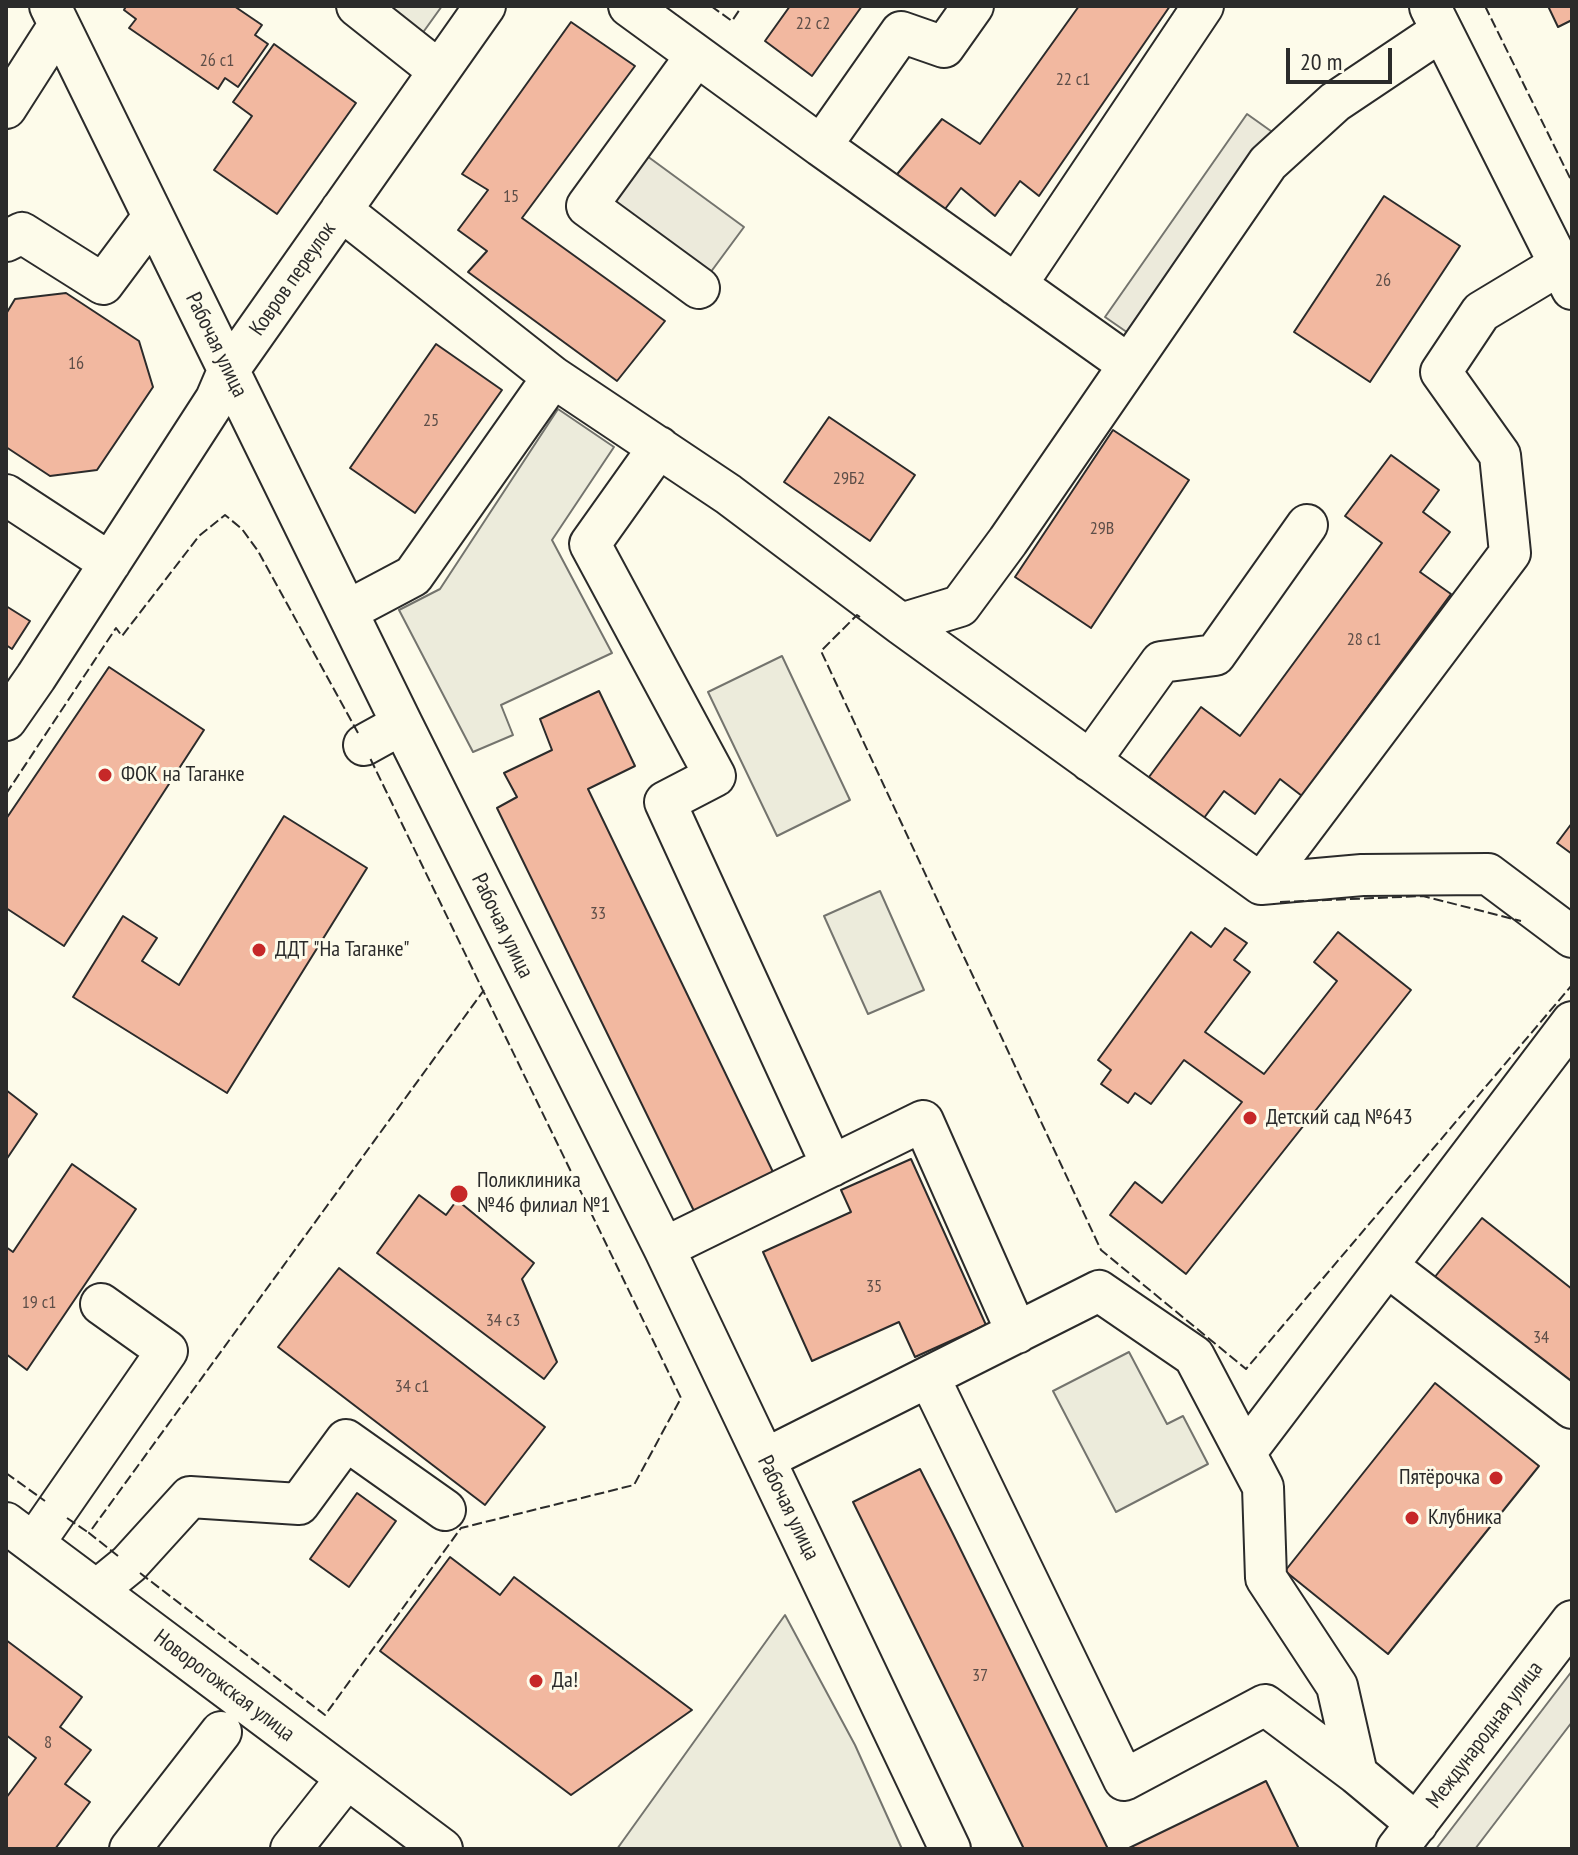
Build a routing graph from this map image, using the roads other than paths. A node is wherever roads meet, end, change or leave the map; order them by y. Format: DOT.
graph roads {
  1 [pos="357,6"];
  2 [pos="485,6"];
  3 [pos="629,6"];
  4 [pos="973,6"];
  5 [pos="1203,6"];
  6 [pos="54,16"];
  7 [pos="1435,18"];
  8 [pos="696,56"];
  9 [pos="439,71"];
  10 [pos="6,108"];
  11 [pos="821,146"];
  12 [pos="341,210"];
  13 [pos="153,217"];
  14 [pos="6,241"];
  15 [pos="1566,277"];
  16 [pos="1016,285"];
  17 [pos="699,288"];
  18 [pos="1129,365"];
  19 [pos="228,371"];
  20 [pos="553,377"];
  21 [pos="659,447"];
  22 [pos="6,495"];
  23 [pos="1307,525"];
  24 [pos="110,563"];
  25 [pos="347,611"];
  26 [pos="901,624"];
  27 [pos="21,669"];
  28 [pos="6,720"];
  29 [pos="402,724"];
  30 [pos="364,745"];
  31 [pos="1090,761"];
  32 [pos="1261,884"];
  33 [pos="1572,937"];
  34 [pos="1572,1022"];
  35 [pos="832,1166"];
  36 [pos="664,1248"];
  37 [pos="1387,1266"];
  38 [pos="101,1304"];
  39 [pos="1017,1333"];
  40 [pos="929,1377"];
  41 [pos="1572,1408"];
  42 [pos="1245,1453"];
  43 [pos="765,1459"];
  44 [pos="445,1510"];
  45 [pos="20,1533"];
  46 [pos="97,1590"];
  47 [pos="1572,1621"];
  48 [pos="221,1732"];
  49 [pos="1357,1774"];
  50 [pos="347,1778"];
  51 [pos="1407,1836"];
  52 [pos="130,1849"];
  53 [pos="291,1849"];
  54 [pos="442,1849"];
  55 [pos="950,1849"];
  1 -- 9 [label="street"];
  2 -- 9 [label="street, Ковров переулок"];
  3 -- 8 [label="street"];
  4 -- 11 [label="street"];
  5 -- 16 [label="street"];
  6 -- 10 [label="street"];
  6 -- 13 [label="street, Рабочая улица"];
  7 -- 15 [label="street"];
  7 -- 18 [label="street"];
  8 -- 11 [label="street"];
  8 -- 17 [label="street"];
  9 -- 12 [label="street, Ковров переулок"];
  11 -- 16 [label="street"];
  12 -- 19 [label="street, Ковров переулок"];
  12 -- 20 [label="street"];
  13 -- 14 [label="street"];
  13 -- 19 [label="street, Рабочая улица"];
  15 -- 32 [label="street"];
  16 -- 18 [label="street"];
  18 -- 26 [label="street"];
  19 -- 24 [label="street, Ковров переулок"];
  19 -- 25 [label="street, Рабочая улица"];
  20 -- 21 [label="street"];
  20 -- 25 [label="street"];
  21 -- 26 [label="street"];
  21 -- 35 [label="street"];
  22 -- 24 [label="street"];
  23 -- 31 [label="street"];
  24 -- 27 [label="street, Ковров переулок"];
  25 -- 29 [label="street, Рабочая улица"];
  26 -- 31 [label="street"];
  27 -- 28 [label="street, Ковров переулок"];
  29 -- 30 [label="street"];
  29 -- 36 [label="street, Рабочая улица"];
  31 -- 32 [label="street"];
  32 -- 33 [label="street"];
  34 -- 37 [label="street"];
  35 -- 36 [label="street"];
  35 -- 39 [label="street"];
  36 -- 43 [label="street, Рабочая улица"];
  37 -- 41 [label="street"];
  37 -- 42 [label="street"];
  38 -- 45 [label="street"];
  39 -- 40 [label="street"];
  39 -- 42 [label="street"];
  40 -- 43 [label="street"];
  40 -- 49 [label="street"];
  42 -- 49 [label="street"];
  43 -- 55 [label="street, Рабочая улица"];
  44 -- 46 [label="street"];
  45 -- 46 [label="street, Новорогожская улица"];
  46 -- 50 [label="street, Новорогожская улица"];
  47 -- 51 [label="street, Международная улица"];
  48 -- 52 [label="street"];
  49 -- 51 [label="street"];
  50 -- 53 [label="street"];
  50 -- 54 [label="street, Новорогожская улица"];
}
